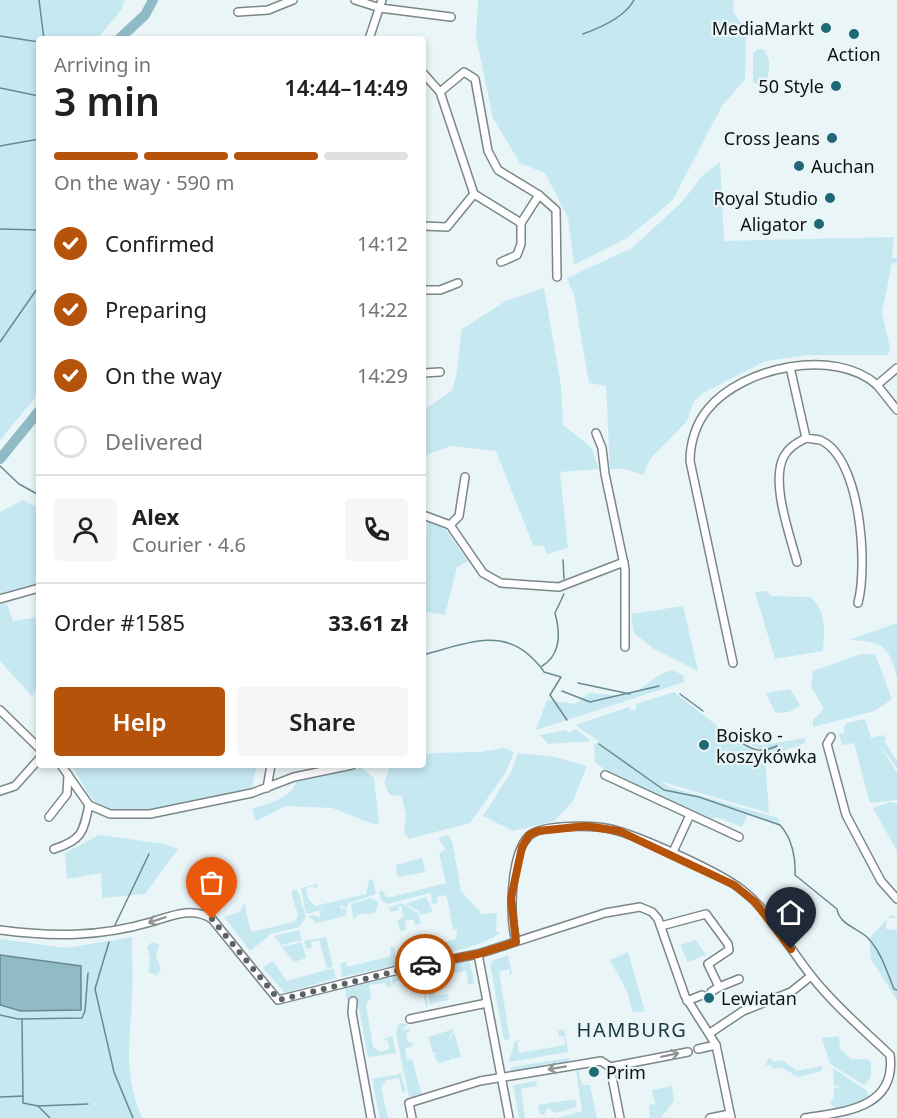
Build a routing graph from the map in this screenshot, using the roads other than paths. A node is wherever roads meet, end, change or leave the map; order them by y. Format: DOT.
graph roads {
  1 [pos="293,0"];
  2 [pos="355,0"];
  3 [pos="382,0"];
  4 [pos="380,8"];
  5 [pos="238,12"];
  6 [pos="451,17"];
  7 [pos="370,36"];
  8 [pos="426,76"];
  9 [pos="440,92"];
  10 [pos="474,194"];
  11 [pos="539,195"];
  12 [pos="521,224"];
  13 [pos="426,226"];
  14 [pos="501,262"];
  15 [pos="557,277"];
  16 [pos="458,283"];
  17 [pos="426,290"];
  18 [pos="790,367"];
  19 [pos="897,368"];
  20 [pos="440,372"];
  21 [pos="426,373"];
  22 [pos="877,385"];
  23 [pos="897,410"];
  24 [pos="597,433"];
  25 [pos="806,438"];
  26 [pos="465,477"];
  27 [pos="426,516"];
  28 [pos="450,525"];
  29 [pos="624,562"];
  30 [pos="797,562"];
  31 [pos="36,589"];
  32 [pos="0,599"];
  33 [pos="858,603"];
  34 [pos="625,647"];
  35 [pos="733,663"];
  36 [pos="0,710"];
  37 [pos="831,737"];
  38 [pos="36,745"];
  39 [pos="36,762"];
  40 [pos="63,768"];
  41 [pos="270,768"];
  42 [pos="325,768"];
  43 [pos="68,774"];
  44 [pos="605,775"];
  45 [pos="267,788"];
  46 [pos="0,791"];
  47 [pos="89,805"];
  48 [pos="690,815"];
  49 [pos="49,817"];
  50 [pos="739,837"];
  51 [pos="54,849"];
  52 [pos="672,854"];
  53 [pos="897,899"];
  54 [pos="661,926"];
  55 [pos="0,930"];
  56 [pos="516,942"];
  57 [pos="478,954"];
  58 [pos="811,976"];
  59 [pos="739,979"];
  60 [pos="719,987"];
  61 [pos="711,992"];
  62 [pos="702,995"];
  63 [pos="353,1001"];
  64 [pos="687,1001"];
  65 [pos="487,1002"];
  66 [pos="411,1019"];
  67 [pos="710,1033"];
  68 [pos="716,1045"];
  69 [pos="698,1049"];
  70 [pos="688,1052"];
  71 [pos="610,1067"];
  72 [pos="501,1077"];
  73 [pos="731,1116"];
  74 [pos="371,1118"];
  75 [pos="412,1118"];
  76 [pos="509,1118"];
  77 [pos="620,1118"];
  78 [pos="710,1118"];
  79 [pos="805,1118"];
  1 -- 5 [label="street"];
  2 -- 4 [label="street"];
  3 -- 4 [label="street"];
  4 -- 6 [label="street"];
  4 -- 7 [label="street"];
  8 -- 9 [label="street"];
  9 -- 10 [label="street"];
  9 -- 11 [label="street"];
  10 -- 12 [label="street"];
  10 -- 13 [label="street"];
  11 -- 12 [label="street"];
  11 -- 15 [label="street"];
  12 -- 14 [label="street"];
  16 -- 17 [label="street"];
  18 -- 22 [label="street"];
  18 -- 25 [label="street"];
  18 -- 35 [label="street"];
  19 -- 22 [label="street"];
  20 -- 21 [label="street"];
  22 -- 23 [label="street"];
  24 -- 29 [label="street"];
  25 -- 30 [label="street"];
  25 -- 33 [label="street"];
  26 -- 28 [label="street"];
  27 -- 28 [label="street"];
  28 -- 29 [label="street"];
  29 -- 34 [label="street"];
  31 -- 32 [label="street"];
  36 -- 38 [label="street"];
  37 -- 53 [label="street"];
  39 -- 46 [label="street"];
  40 -- 43 [label="street"];
  41 -- 45 [label="street"];
  42 -- 45 [label="street"];
  43 -- 47 [label="street"];
  43 -- 49 [label="street"];
  44 -- 48 [label="street"];
  45 -- 47 [label="street"];
  47 -- 51 [label="street"];
  48 -- 50 [label="street"];
  48 -- 52 [label="street"];
  52 -- 56 [label="street"];
  52 -- 58 [label="street"];
  54 -- 56 [label="street"];
  54 -- 60 [label="street"];
  54 -- 64 [label="street"];
  57 -- 55 [label="street, one-way"];
  56 -- 57 [label="street"];
  57 -- 65 [label="street"];
  58 -- 67 [label="street"];
  58 -- 79 [label="street"];
  59 -- 60 [label="street"];
  60 -- 61 [label="street"];
  62 -- 64 [label="street"];
  63 -- 74 [label="street"];
  64 -- 67 [label="street"];
  65 -- 66 [label="street"];
  65 -- 72 [label="street"];
  67 -- 68 [label="street"];
  68 -- 69 [label="street"];
  68 -- 73 [label="street"];
  71 -- 70 [label="street, one-way"];
  71 -- 72 [label="street, one-way"];
  71 -- 77 [label="street"];
  72 -- 75 [label="street"];
  72 -- 76 [label="street"];
  73 -- 78 [label="street"];
}
